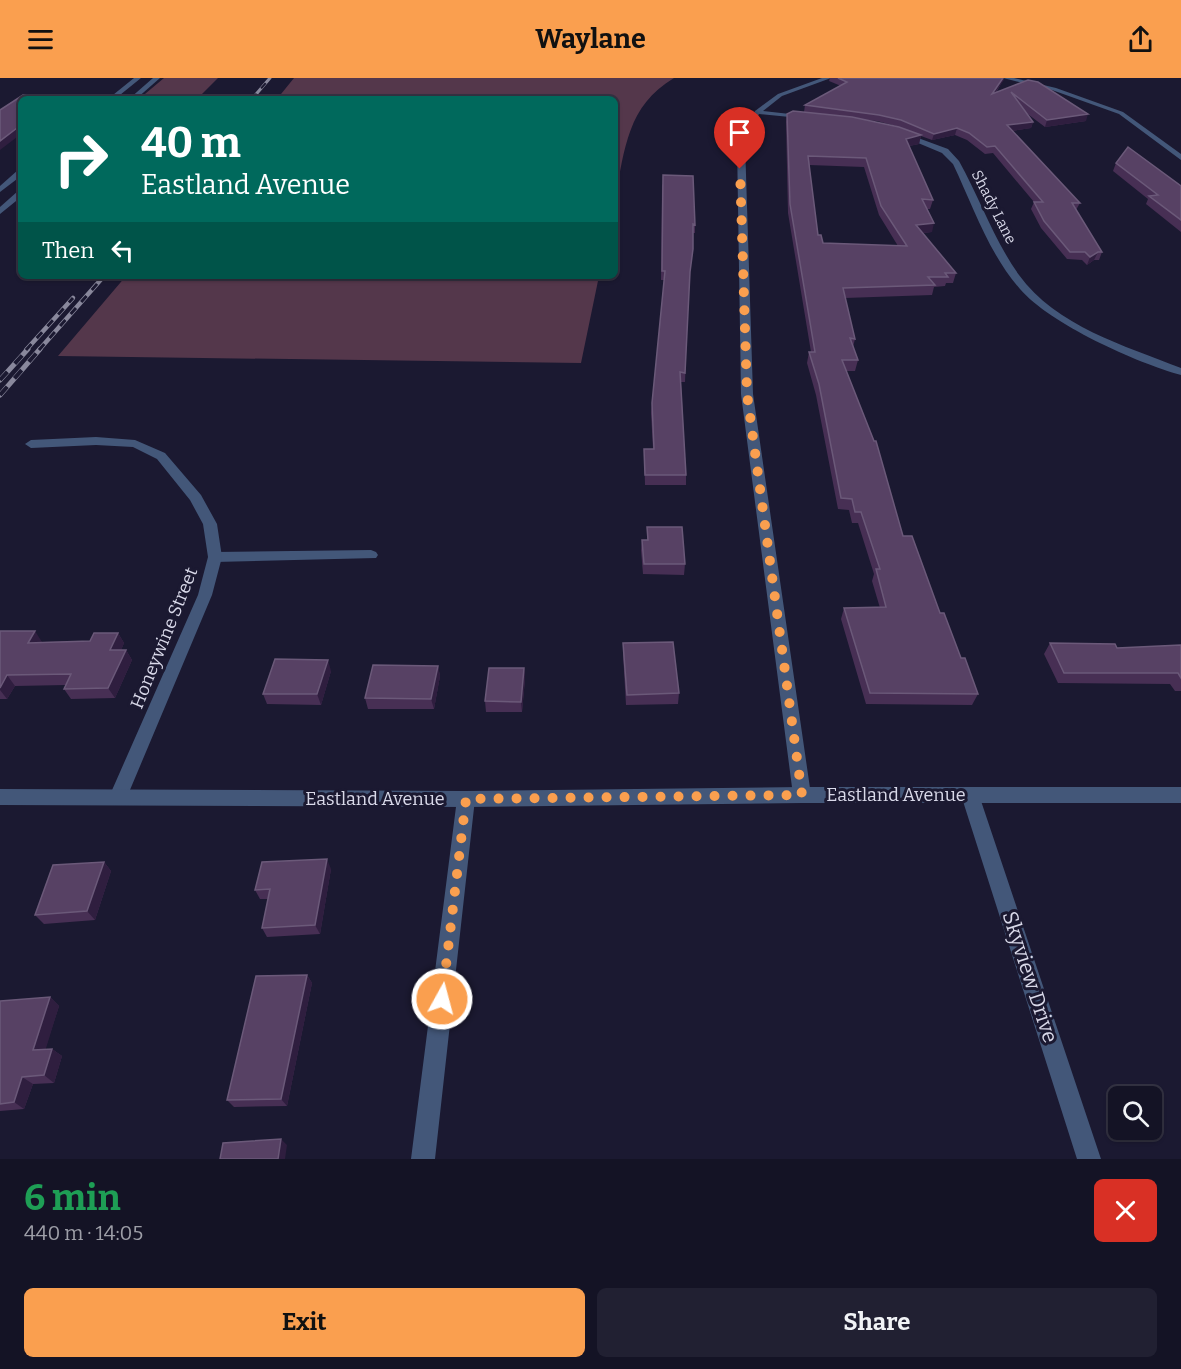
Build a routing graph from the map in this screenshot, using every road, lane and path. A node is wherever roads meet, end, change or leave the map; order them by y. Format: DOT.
graph roads {
  1 [pos="138,78"];
  2 [pos="157,78"];
  3 [pos="828,78"];
  4 [pos="1006,78"];
  5 [pos="115,96"];
  6 [pos="136,96"];
  7 [pos="757,112"];
  8 [pos="824,120"];
  9 [pos="895,131"];
  10 [pos="1181,158"];
  11 [pos="18,175"];
  12 [pos="0,190"];
  13 [pos="18,196"];
  14 [pos="0,211"];
  15 [pos="1181,372"];
  16 [pos="31,444"];
  17 [pos="371,555"];
  18 [pos="215,557"];
  19 [pos="802,795"];
  20 [pos="970,795"];
  21 [pos="1181,795"];
  22 [pos="0,797"];
  23 [pos="118,798"];
  24 [pos="466,799"];
  25 [pos="423,1159"];
  26 [pos="1089,1159"];
  1 -- 5 [label="street"];
  2 -- 6 [label="street"];
  3 -- 7 [label="street"];
  4 -- 10 [label="street"];
  7 -- 8 [label="street"];
  7 -- 19 [label="street"];
  9 -- 15 [label="street, Shady Lane"];
  11 -- 12 [label="street"];
  13 -- 14 [label="street"];
  16 -- 18 [label="street, Honeywine Street"];
  17 -- 18 [label="street"];
  18 -- 23 [label="street, Honeywine Street"];
  19 -- 20 [label="street, Eastland Avenue"];
  19 -- 24 [label="street, Eastland Avenue"];
  20 -- 21 [label="street, Eastland Avenue"];
  20 -- 26 [label="street, Skyview Drive"];
  22 -- 23 [label="street, Eastland Avenue"];
  23 -- 24 [label="street, Eastland Avenue"];
  24 -- 25 [label="street"];
}
